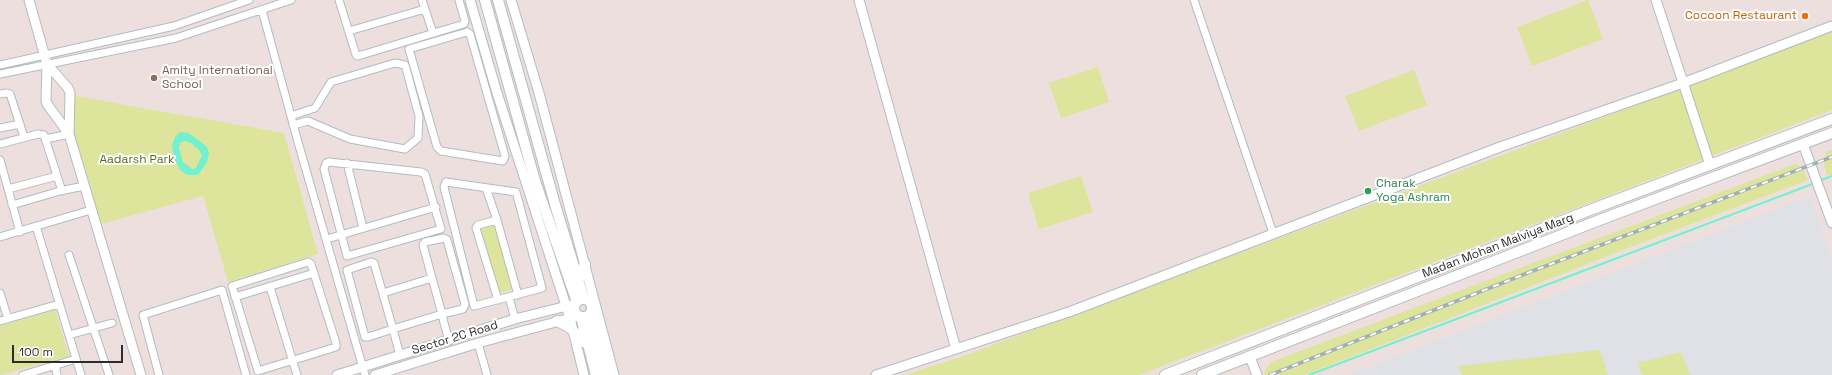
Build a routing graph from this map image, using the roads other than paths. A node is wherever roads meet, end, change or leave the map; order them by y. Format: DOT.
graph roads {
  1 [pos="29,0"];
  2 [pos="249,0"];
  3 [pos="291,0"];
  4 [pos="339,0"];
  5 [pos="422,0"];
  6 [pos="459,0"];
  7 [pos="470,0"];
  8 [pos="485,0"];
  9 [pos="498,0"];
  10 [pos="511,0"];
  11 [pos="859,0"];
  12 [pos="1194,0"];
  13 [pos="1656,0"];
  14 [pos="425,9"];
  15 [pos="262,10"];
  16 [pos="475,15"];
  17 [pos="464,18"];
  18 [pos="1832,26"];
  19 [pos="349,31"];
  20 [pos="433,33"];
  21 [pos="46,60"];
  22 [pos="0,65"];
  23 [pos="0,74"];
  24 [pos="1683,83"];
  25 [pos="497,93"];
  26 [pos="0,94"];
  27 [pos="488,96"];
  28 [pos="291,116"];
  29 [pos="1832,119"];
  30 [pos="20,124"];
  31 [pos="293,125"];
  32 [pos="0,128"];
  33 [pos="1832,133"];
  34 [pos="68,134"];
  35 [pos="24,137"];
  36 [pos="46,139"];
  37 [pos="0,144"];
  38 [pos="1803,144"];
  39 [pos="0,160"];
  40 [pos="347,163"];
  41 [pos="1710,165"];
  42 [pos="57,176"];
  43 [pos="84,186"];
  44 [pos="486,188"];
  45 [pos="8,189"];
  46 [pos="60,191"];
  47 [pos="12,205"];
  48 [pos="436,208"];
  49 [pos="91,210"];
  50 [pos="497,220"];
  51 [pos="1832,223"];
  52 [pos="36,226"];
  53 [pos="363,228"];
  54 [pos="20,232"];
  55 [pos="1274,233"];
  56 [pos="341,235"];
  57 [pos="0,237"];
  58 [pos="327,239"];
  59 [pos="69,255"];
  60 [pos="585,264"];
  61 [pos="314,273"];
  62 [pos="432,278"];
  63 [pos="578,281"];
  64 [pos="270,287"];
  65 [pos="0,293"];
  66 [pos="383,293"];
  67 [pos="518,295"];
  68 [pos="235,297"];
  69 [pos="509,298"];
  70 [pos="498,300"];
  71 [pos="575,303"];
  72 [pos="59,304"];
  73 [pos="442,314"];
  74 [pos="579,317"];
  75 [pos="8,318"];
  76 [pos="515,319"];
  77 [pos="0,321"];
  78 [pos="557,321"];
  79 [pos="112,323"];
  80 [pos="94,328"];
  81 [pos="393,329"];
  82 [pos="572,330"];
  83 [pos="69,336"];
  84 [pos="449,340"];
  85 [pos="478,343"];
  86 [pos="587,344"];
  87 [pos="956,349"];
  88 [pos="400,355"];
  89 [pos="1250,357"];
  90 [pos="76,359"];
  91 [pos="293,361"];
  92 [pos="55,365"];
  93 [pos="364,371"];
  94 [pos="24,375"];
  95 [pos="57,375"];
  96 [pos="81,375"];
  97 [pos="109,375"];
  98 [pos="141,375"];
  99 [pos="159,375"];
  100 [pos="246,375"];
  101 [pos="297,375"];
  102 [pos="337,375"];
  103 [pos="376,375"];
  104 [pos="487,375"];
  105 [pos="584,375"];
  106 [pos="596,375"];
  107 [pos="606,375"];
  108 [pos="614,375"];
  109 [pos="876,375"];
  110 [pos="1165,375"];
  111 [pos="1202,375"];
  112 [pos="1257,375"];
  1 -- 21 [label="street"];
  2 -- 21 [label="street"];
  3 -- 15 [label="street"];
  4 -- 19 [label="street"];
  5 -- 14 [label="street"];
  6 -- 17 [label="street"];
  7 -- 16 [label="street"];
  8 -- 71 [label="main road"];
  9 -- 63 [label="main road"];
  10 -- 60 [label="street"];
  11 -- 87 [label="street"];
  12 -- 55 [label="street"];
  13 -- 24 [label="street"];
  14 -- 19 [label="street"];
  14 -- 20 [label="street"];
  15 -- 21 [label="street"];
  15 -- 28 [label="street"];
  16 -- 17 [label="street"];
  16 -- 25 [label="street"];
  17 -- 20 [label="street"];
  18 -- 24 [label="street"];
  19 -- 20 [label="street"];
  21 -- 22 [label="street"];
  21 -- 23 [label="street"];
  21 -- 34 [label="street"];
  21 -- 34 [label="street"];
  24 -- 41 [label="street"];
  24 -- 55 [label="street"];
  25 -- 27 [label="street"];
  25 -- 71 [label="street"];
  26 -- 30 [label="street"];
  27 -- 27 [label="street"];
  28 -- 31 [label="street"];
  28 -- 31 [label="street"];
  29 -- 41 [label="main road, Madan Mohan Malviya Marg"];
  30 -- 32 [label="street"];
  30 -- 35 [label="street"];
  31 -- 58 [label="street"];
  33 -- 38 [label="main road, Madan Mohan Malviya Marg"];
  34 -- 36 [label="street"];
  34 -- 43 [label="street"];
  35 -- 36 [label="street"];
  35 -- 37 [label="street"];
  36 -- 42 [label="street"];
  38 -- 51 [label="street"];
  38 -- 89 [label="main road, Madan Mohan Malviya Marg"];
  39 -- 45 [label="street"];
  40 -- 48 [label="street"];
  40 -- 53 [label="street"];
  40 -- 56 [label="street"];
  41 -- 110 [label="main road, Madan Mohan Malviya Marg"];
  42 -- 45 [label="street"];
  42 -- 46 [label="street"];
  43 -- 46 [label="street"];
  43 -- 49 [label="street"];
  44 -- 50 [label="street"];
  44 -- 67 [label="street"];
  44 -- 70 [label="street"];
  45 -- 47 [label="street"];
  46 -- 47 [label="street"];
  47 -- 54 [label="street"];
  48 -- 53 [label="street"];
  48 -- 56 [label="street"];
  49 -- 52 [label="street"];
  49 -- 98 [label="street"];
  50 -- 67 [label="street"];
  50 -- 70 [label="street"];
  52 -- 54 [label="street"];
  52 -- 72 [label="street"];
  53 -- 56 [label="street"];
  54 -- 57 [label="street"];
  55 -- 87 [label="street"];
  56 -- 58 [label="street"];
  58 -- 93 [label="street"];
  59 -- 80 [label="street"];
  60 -- 63 [label="main road"];
  60 -- 108 [label="street"];
  61 -- 64 [label="street"];
  61 -- 68 [label="street"];
  61 -- 91 [label="street"];
  62 -- 66 [label="street"];
  62 -- 73 [label="street"];
  62 -- 73 [label="street"];
  63 -- 71 [label="main road"];
  64 -- 68 [label="street"];
  64 -- 91 [label="street"];
  65 -- 75 [label="street"];
  66 -- 81 [label="street"];
  66 -- 81 [label="street"];
  67 -- 69 [label="street"];
  68 -- 91 [label="street"];
  69 -- 70 [label="street"];
  69 -- 76 [label="street"];
  71 -- 74 [label="main road"];
  71 -- 74 [label="main road"];
  71 -- 76 [label="street, Sector 2C Road"];
  72 -- 75 [label="street"];
  72 -- 83 [label="street"];
  73 -- 81 [label="street"];
  73 -- 84 [label="street"];
  74 -- 78 [label="street, Sector 2C Road"];
  74 -- 82 [label="street"];
  74 -- 86 [label="main road"];
  74 -- 107 [label="main road"];
  75 -- 77 [label="street"];
  76 -- 84 [label="street, Sector 2C Road"];
  78 -- 82 [label="main road"];
  78 -- 85 [label="street, Sector 2C Road"];
  79 -- 80 [label="street"];
  80 -- 83 [label="street"];
  80 -- 97 [label="street"];
  81 -- 88 [label="street"];
  82 -- 86 [label="main road"];
  82 -- 105 [label="street"];
  83 -- 90 [label="street"];
  84 -- 88 [label="street, Sector 2C Road"];
  85 -- 103 [label="street, Sector 2C Road"];
  85 -- 104 [label="street"];
  86 -- 106 [label="main road"];
  87 -- 109 [label="street"];
  88 -- 93 [label="street, Sector 2C Road"];
  89 -- 111 [label="main road, Madan Mohan Malviya Marg"];
  89 -- 112 [label="street"];
  90 -- 92 [label="street"];
  90 -- 96 [label="street"];
  91 -- 101 [label="street"];
  92 -- 94 [label="street"];
  92 -- 95 [label="street"];
  93 -- 102 [label="street, Sector 2C Road"];
  99 -- 100 [label="street"];
}
